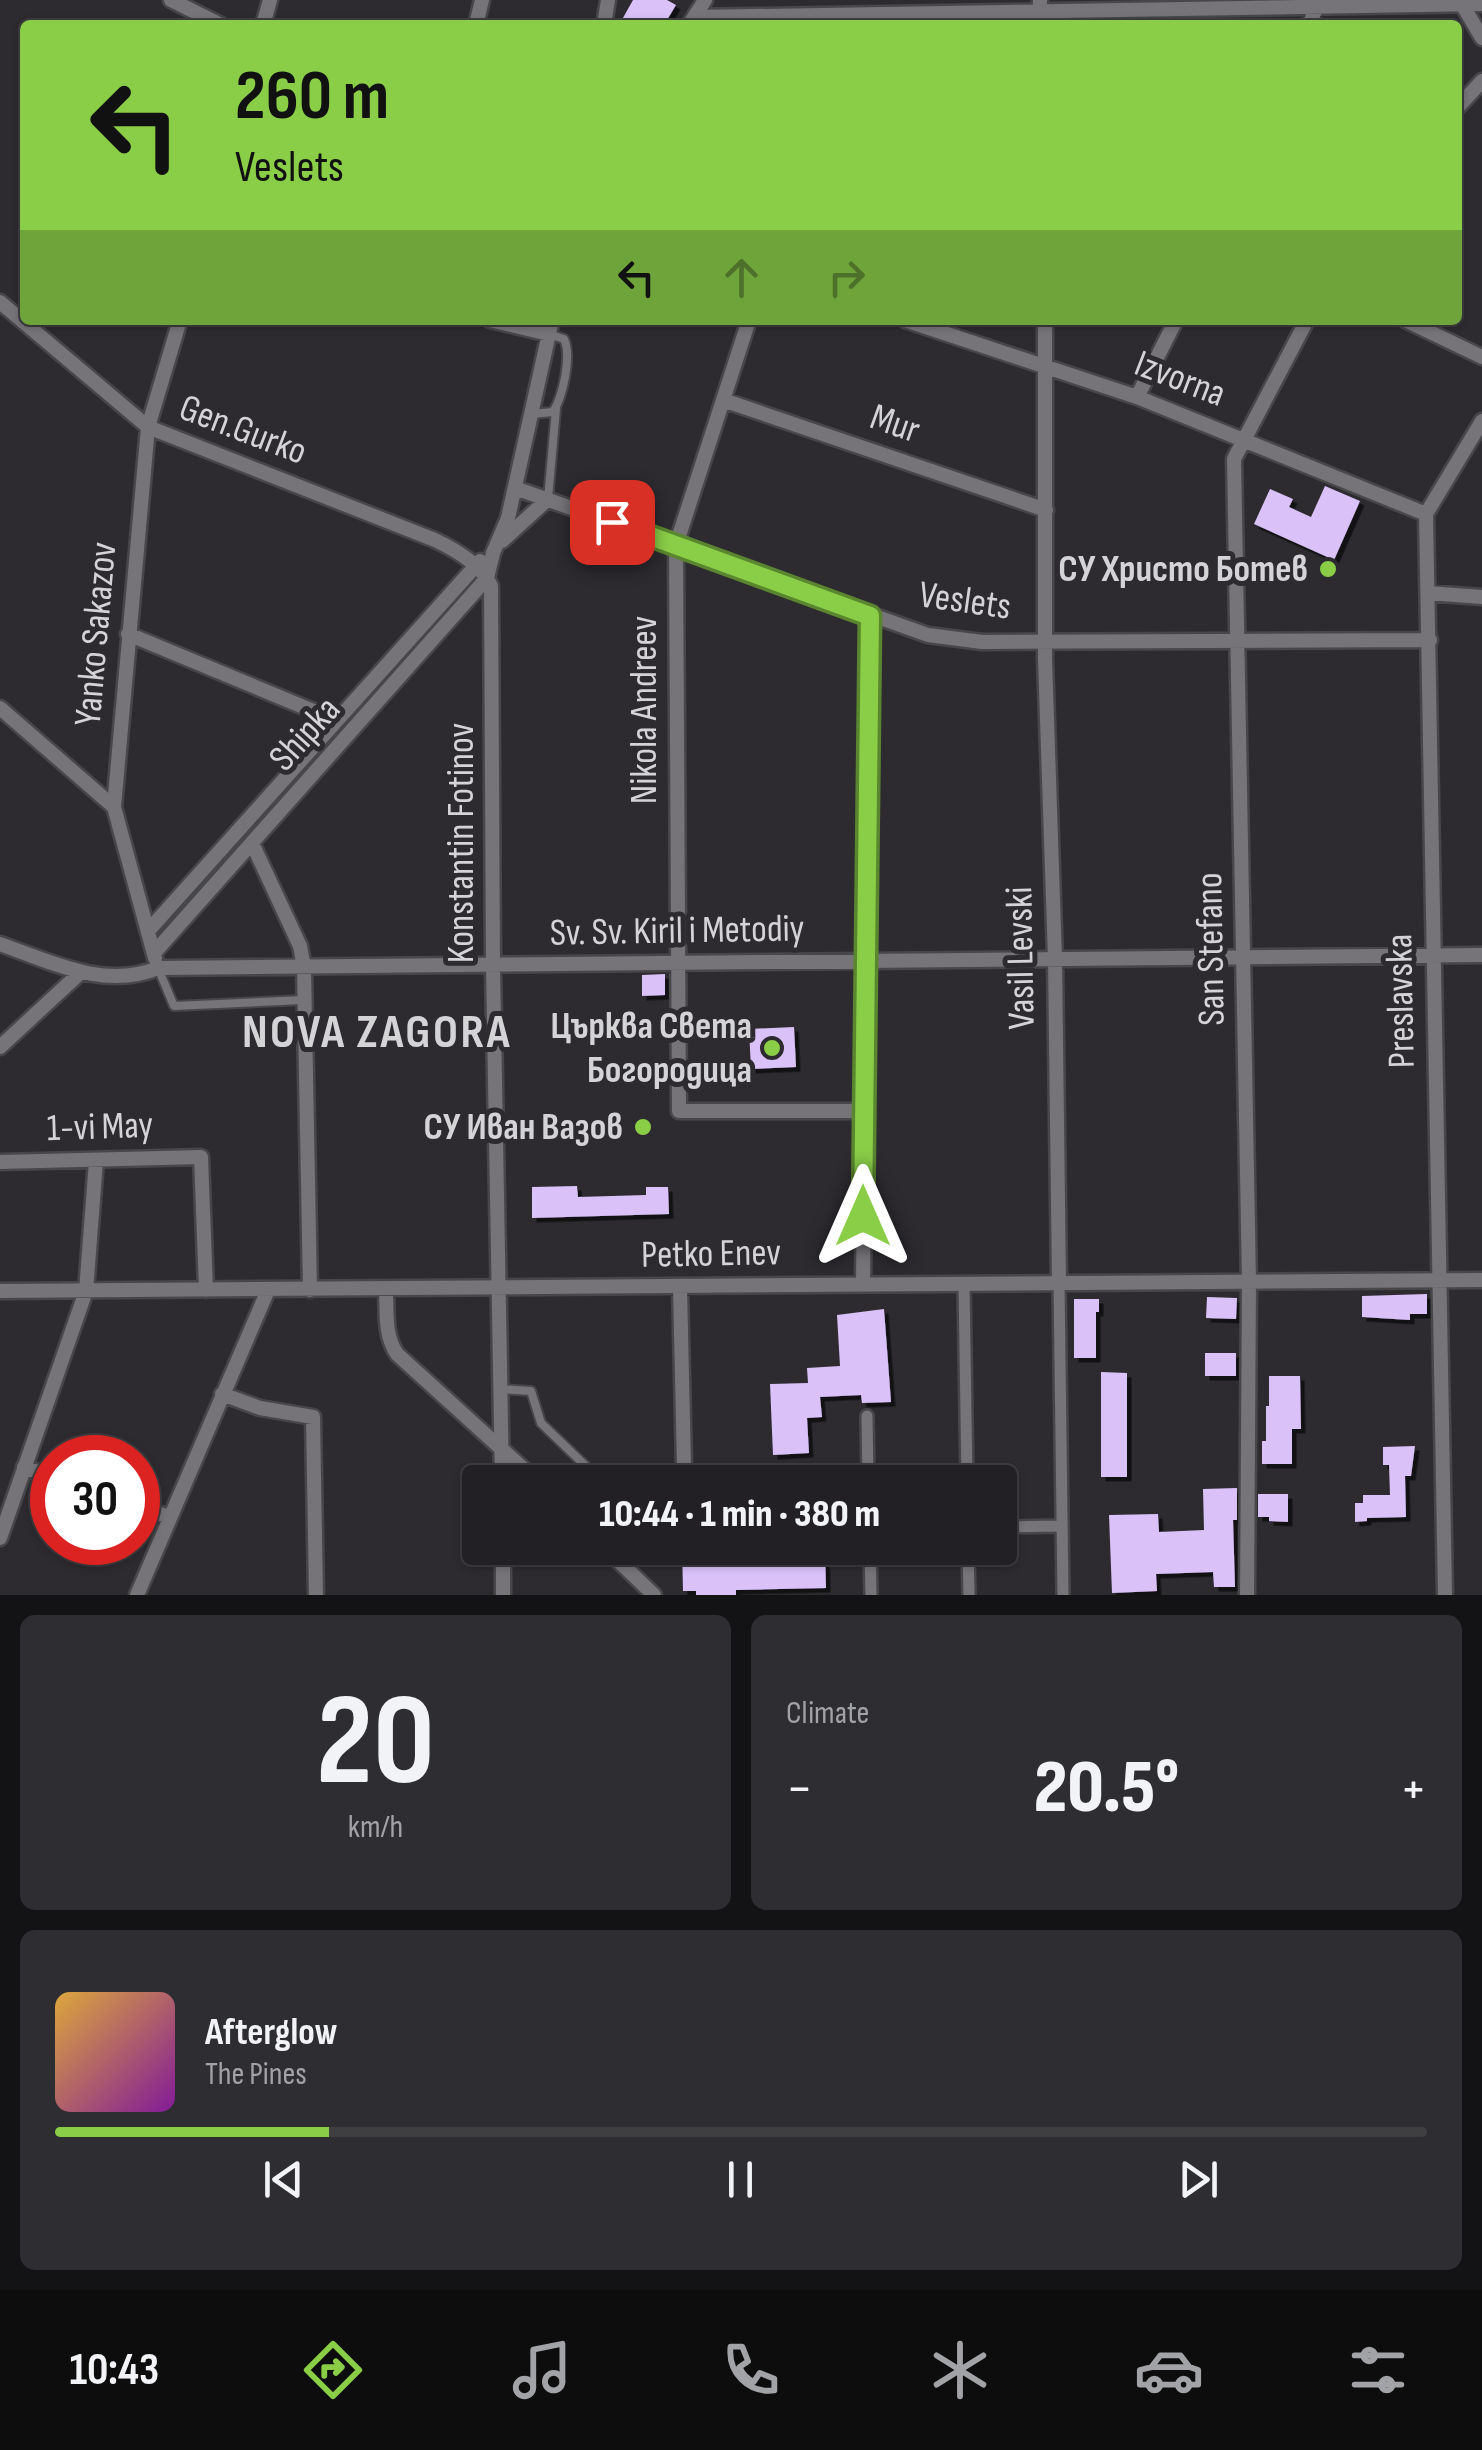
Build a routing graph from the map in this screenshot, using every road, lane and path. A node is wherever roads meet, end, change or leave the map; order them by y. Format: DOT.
graph roads {
  1 [pos="171,0"];
  2 [pos="1461,2"];
  3 [pos="1482,4"];
  4 [pos="1318,6"];
  5 [pos="1040,12"];
  6 [pos="211,20"];
  7 [pos="731,20"];
  8 [pos="1312,20"];
  9 [pos="1482,38"];
  10 [pos="1482,81"];
  11 [pos="1462,102"];
  12 [pos="0,302"];
  13 [pos="20,319"];
  14 [pos="27,325"];
  15 [pos="179,325"];
  16 [pos="747,325"];
  17 [pos="1045,325"];
  18 [pos="1174,325"];
  19 [pos="1304,325"];
  20 [pos="1415,325"];
  21 [pos="943,326"];
  22 [pos="550,327"];
  23 [pos="1482,357"];
  24 [pos="1046,366"];
  25 [pos="1138,397"];
  26 [pos="723,400"];
  27 [pos="556,408"];
  28 [pos="531,414"];
  29 [pos="1482,422"];
  30 [pos="148,427"];
  31 [pos="1245,439"];
  32 [pos="515,488"];
  33 [pos="548,499"];
  34 [pos="1046,510"];
  35 [pos="1426,514"];
  36 [pos="676,544"];
  37 [pos="495,549"];
  38 [pos="474,565"];
  39 [pos="488,578"];
  40 [pos="1428,593"];
  41 [pos="1482,597"];
  42 [pos="870,616"];
  43 [pos="128,634"];
  44 [pos="1238,640"];
  45 [pos="1430,640"];
  46 [pos="1046,642"];
  47 [pos="0,708"];
  48 [pos="335,720"];
  49 [pos="114,807"];
  50 [pos="252,843"];
  51 [pos="148,931"];
  52 [pos="0,944"];
  53 [pos="1482,954"];
  54 [pos="1433,955"];
  55 [pos="1244,957"];
  56 [pos="1055,959"];
  57 [pos="156,960"];
  58 [pos="866,961"];
  59 [pos="679,964"];
  60 [pos="493,966"];
  61 [pos="304,968"];
  62 [pos="80,972"];
  63 [pos="305,1000"];
  64 [pos="0,1046"];
  65 [pos="863,1111"];
  66 [pos="96,1161"];
  67 [pos="0,1162"];
  68 [pos="1482,1280"];
  69 [pos="1439,1281"];
  70 [pos="1250,1282"];
  71 [pos="964,1284"];
  72 [pos="1059,1284"];
  73 [pos="863,1285"];
  74 [pos="680,1286"];
  75 [pos="499,1288"];
  76 [pos="206,1290"];
  77 [pos="268,1290"];
  78 [pos="310,1290"];
  79 [pos="386,1290"];
  80 [pos="0,1291"];
  81 [pos="86,1291"];
  82 [pos="500,1389"];
  83 [pos="222,1394"];
  84 [pos="867,1416"];
  85 [pos="501,1447"];
  86 [pos="502,1465"];
  87 [pos="520,1465"];
  88 [pos="584,1465"];
  89 [pos="684,1465"];
  90 [pos="868,1465"];
  91 [pos="967,1465"];
  92 [pos="24,1467"];
  93 [pos="30,1469"];
  94 [pos="160,1514"];
  95 [pos="169,1517"];
  96 [pos="1062,1526"];
  97 [pos="1017,1527"];
  98 [pos="0,1538"];
  99 [pos="502,1565"];
  100 [pos="625,1565"];
  101 [pos="870,1565"];
  102 [pos="968,1565"];
  103 [pos="137,1595"];
  104 [pos="316,1595"];
  105 [pos="503,1595"];
  106 [pos="654,1595"];
  107 [pos="871,1595"];
  108 [pos="968,1595"];
  109 [pos="1063,1595"];
  110 [pos="1247,1595"];
  111 [pos="1445,1595"];
  1 -- 6 [label="street"];
  2 -- 3 [label="street"];
  2 -- 4 [label="street"];
  2 -- 9 [label="street"];
  4 -- 5 [label="street"];
  4 -- 8 [label="street"];
  5 -- 7 [label="street"];
  10 -- 11 [label="street"];
  12 -- 13 [label="street, Gen.Gurko"];
  14 -- 30 [label="street, Gen.Gurko"];
  15 -- 30 [label="street, Yanko Sakazov"];
  16 -- 26 [label="street, Nikola Andreev"];
  17 -- 24 [label="street, Vasil Levski"];
  18 -- 25 [label="street"];
  19 -- 31 [label="street, San Stefano"];
  20 -- 23 [label="street"];
  21 -- 24 [label="street, Izvorna"];
  22 -- 27 [label="lane"];
  22 -- 28 [label="street"];
  24 -- 25 [label="street, Izvorna"];
  24 -- 34 [label="street, Vasil Levski"];
  25 -- 31 [label="street, Izvorna"];
  26 -- 34 [label="street, Mur"];
  26 -- 36 [label="street, Nikola Andreev"];
  27 -- 28 [label="lane"];
  27 -- 33 [label="lane"];
  28 -- 32 [label="street"];
  29 -- 35 [label="street"];
  30 -- 38 [label="street, Gen.Gurko"];
  30 -- 43 [label="street, Yanko Sakazov"];
  31 -- 35 [label="street, Izvorna"];
  31 -- 44 [label="street, San Stefano"];
  32 -- 33 [label="street, Veslets"];
  32 -- 37 [label="street"];
  33 -- 36 [label="street, Veslets"];
  33 -- 37 [label="street, Shipka"];
  34 -- 46 [label="street, Vasil Levski"];
  35 -- 40 [label="street, Preslavska"];
  36 -- 42 [label="street, Veslets"];
  36 -- 59 [label="street, Nikola Andreev"];
  37 -- 38 [label="street, Shipka"];
  37 -- 39 [label="street"];
  38 -- 39 [label="street, Gen.Gurko"];
  38 -- 48 [label="street, Shipka"];
  39 -- 50 [label="street, Shipka"];
  39 -- 60 [label="street, Konstantin Fotinov"];
  40 -- 41 [label="street"];
  40 -- 45 [label="street, Preslavska"];
  42 -- 46 [label="street, Veslets"];
  42 -- 58 [label="street"];
  43 -- 48 [label="street"];
  43 -- 49 [label="street, Yanko Sakazov"];
  44 -- 45 [label="street, Veslets"];
  44 -- 46 [label="street, Veslets"];
  44 -- 55 [label="street, San Stefano"];
  45 -- 54 [label="street, Preslavska"];
  46 -- 56 [label="street, Vasil Levski"];
  47 -- 49 [label="street"];
  48 -- 51 [label="street, Shipka"];
  49 -- 51 [label="street, Yanko Sakazov"];
  50 -- 57 [label="street, Shipka"];
  50 -- 61 [label="street"];
  51 -- 57 [label="street, Yanko Sakazov"];
  52 -- 62 [label="street, Sv. Sv. Kiril i Metodiy"];
  53 -- 54 [label="street, Sv. Sv. Kiril i Metodiy"];
  54 -- 55 [label="street, Sv. Sv. Kiril i Metodiy"];
  54 -- 69 [label="street, Preslavska"];
  55 -- 56 [label="street, Sv. Sv. Kiril i Metodiy"];
  55 -- 70 [label="street, San Stefano"];
  56 -- 58 [label="street, Sv. Sv. Kiril i Metodiy"];
  56 -- 72 [label="street, Vasil Levski"];
  57 -- 61 [label="street, Sv. Sv. Kiril i Metodiy"];
  57 -- 62 [label="street, Sv. Sv. Kiril i Metodiy"];
  57 -- 63 [label="lane"];
  58 -- 59 [label="street, Sv. Sv. Kiril i Metodiy"];
  58 -- 65 [label="street"];
  59 -- 60 [label="street, Sv. Sv. Kiril i Metodiy"];
  59 -- 65 [label="street, Nikola Andreev"];
  60 -- 61 [label="street, Sv. Sv. Kiril i Metodiy"];
  60 -- 75 [label="street, Konstantin Fotinov"];
  61 -- 63 [label="street"];
  62 -- 64 [label="street"];
  63 -- 78 [label="street"];
  65 -- 73 [label="street"];
  66 -- 67 [label="street, 1-vi May"];
  66 -- 76 [label="street, 1-vi May"];
  66 -- 81 [label="street"];
  68 -- 69 [label="street, Petko Enev"];
  69 -- 70 [label="street, Petko Enev"];
  69 -- 111 [label="street, Preslavska"];
  70 -- 72 [label="street, Petko Enev"];
  70 -- 110 [label="street, San Stefano"];
  71 -- 72 [label="street, Petko Enev"];
  71 -- 73 [label="street, Petko Enev"];
  71 -- 91 [label="street"];
  72 -- 96 [label="street, Vasil Levski"];
  73 -- 74 [label="street, Petko Enev"];
  74 -- 75 [label="street, Petko Enev"];
  74 -- 89 [label="street"];
  75 -- 79 [label="street, Petko Enev"];
  75 -- 82 [label="street, Konstantin Fotinov"];
  76 -- 77 [label="street, Petko Enev"];
  76 -- 81 [label="street, Petko Enev"];
  77 -- 78 [label="street, Petko Enev"];
  77 -- 83 [label="street"];
  78 -- 79 [label="street, Petko Enev"];
  79 -- 85 [label="street"];
  80 -- 81 [label="street, Petko Enev"];
  81 -- 92 [label="street"];
  82 -- 85 [label="street, Konstantin Fotinov"];
  82 -- 88 [label="lane"];
  83 -- 95 [label="street"];
  83 -- 104 [label="street"];
  84 -- 90 [label="street"];
  85 -- 86 [label="street, Konstantin Fotinov"];
  85 -- 87 [label="street"];
  92 -- 93 [label="street"];
  92 -- 98 [label="street"];
  94 -- 95 [label="street"];
  95 -- 103 [label="street"];
  96 -- 97 [label="street"];
  96 -- 109 [label="street, Vasil Levski"];
  99 -- 105 [label="street"];
  100 -- 106 [label="street"];
  101 -- 107 [label="street"];
  102 -- 108 [label="street"];
}
